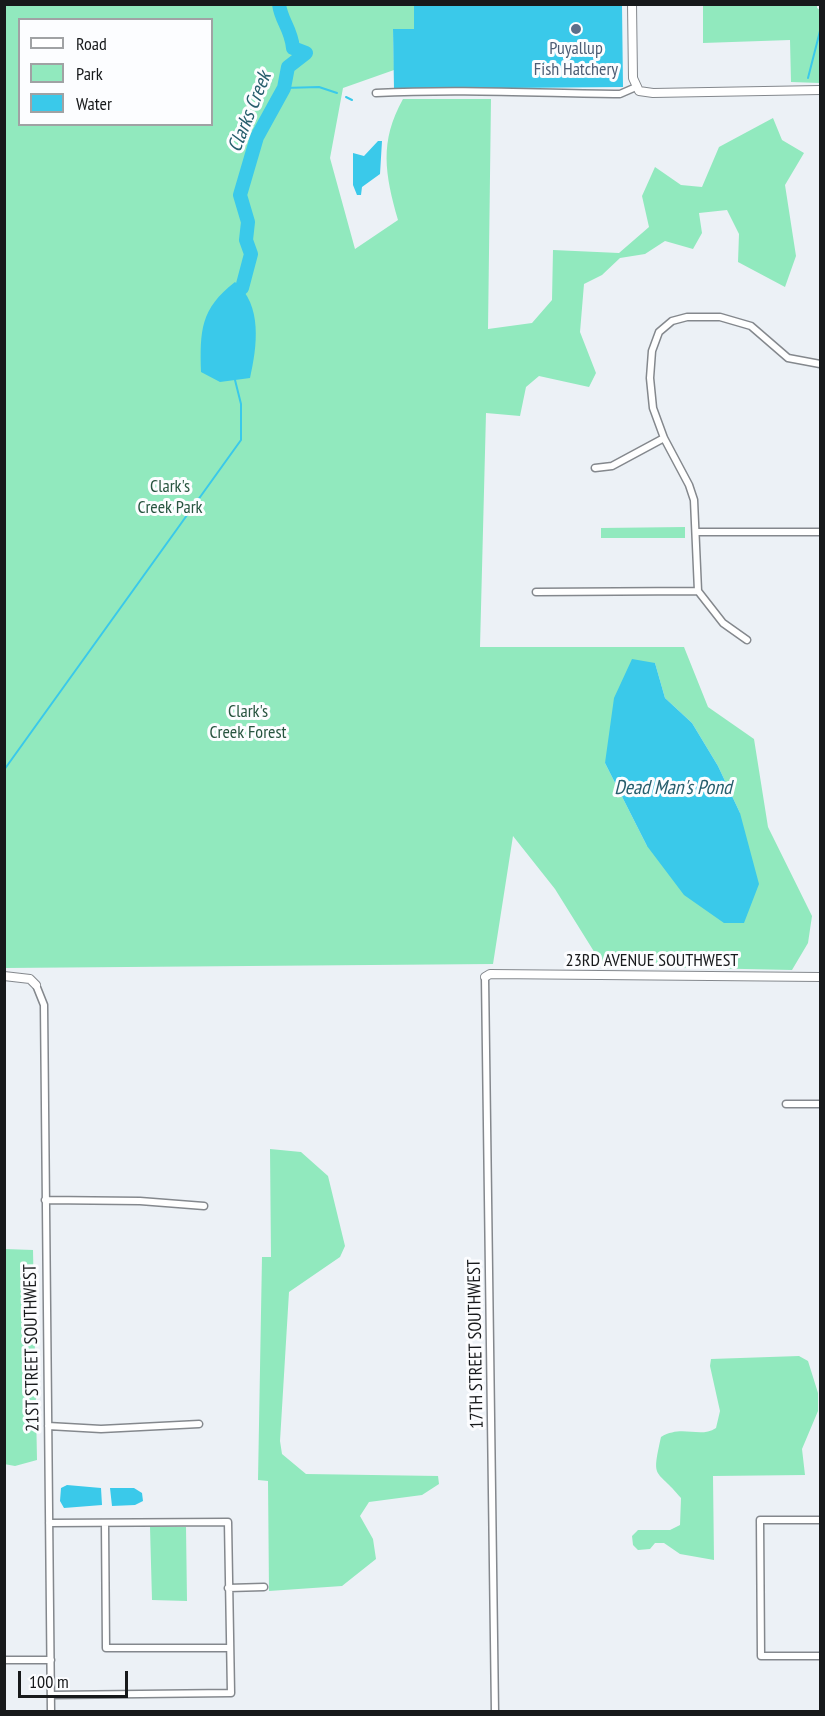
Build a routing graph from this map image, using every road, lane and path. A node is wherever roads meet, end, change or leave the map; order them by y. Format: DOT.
graph roads {
  1 [pos="632,4"];
  2 [pos="636,87"];
  3 [pos="820,90"];
  4 [pos="376,93"];
  5 [pos="820,364"];
  6 [pos="664,438"];
  7 [pos="595,468"];
  8 [pos="697,532"];
  9 [pos="820,532"];
  10 [pos="698,591"];
  11 [pos="536,592"];
  12 [pos="747,640"];
  13 [pos="4,976"];
  14 [pos="485,977"];
  15 [pos="820,977"];
  16 [pos="36,985"];
  17 [pos="786,1104"];
  18 [pos="820,1104"];
  19 [pos="45,1200"];
  20 [pos="204,1206"];
  21 [pos="199,1424"];
  22 [pos="48,1426"];
  23 [pos="820,1520"];
  24 [pos="105,1522"];
  25 [pos="49,1523"];
  26 [pos="264,1587"];
  27 [pos="228,1588"];
  28 [pos="230,1648"];
  29 [pos="820,1656"];
  30 [pos="4,1660"];
  31 [pos="51,1660"];
  32 [pos="51,1695"];
  33 [pos="51,1712"];
  34 [pos="495,1712"];
  1 -- 2 [label="street"];
  2 -- 3 [label="street"];
  2 -- 4 [label="street"];
  5 -- 6 [label="street"];
  6 -- 7 [label="street"];
  6 -- 8 [label="street"];
  8 -- 9 [label="street"];
  8 -- 10 [label="street"];
  10 -- 11 [label="street"];
  10 -- 12 [label="street"];
  13 -- 16 [label="street"];
  14 -- 15 [label="street, 23RD AVENUE SOUTHWEST"];
  14 -- 34 [label="street, 17TH STREET SOUTHWEST"];
  16 -- 19 [label="street, 21ST STREET SOUTHWEST"];
  17 -- 18 [label="street"];
  19 -- 20 [label="street"];
  19 -- 22 [label="street, 21ST STREET SOUTHWEST"];
  21 -- 22 [label="street"];
  22 -- 25 [label="street, 21ST STREET SOUTHWEST"];
  23 -- 29 [label="street"];
  24 -- 25 [label="street"];
  24 -- 27 [label="street"];
  24 -- 28 [label="street"];
  25 -- 31 [label="street, 21ST STREET SOUTHWEST"];
  26 -- 27 [label="street"];
  27 -- 28 [label="street"];
  28 -- 32 [label="street"];
  30 -- 31 [label="street"];
  31 -- 32 [label="street, 21ST STREET SOUTHWEST"];
  32 -- 33 [label="street, 21ST STREET SOUTHWEST"];
}
